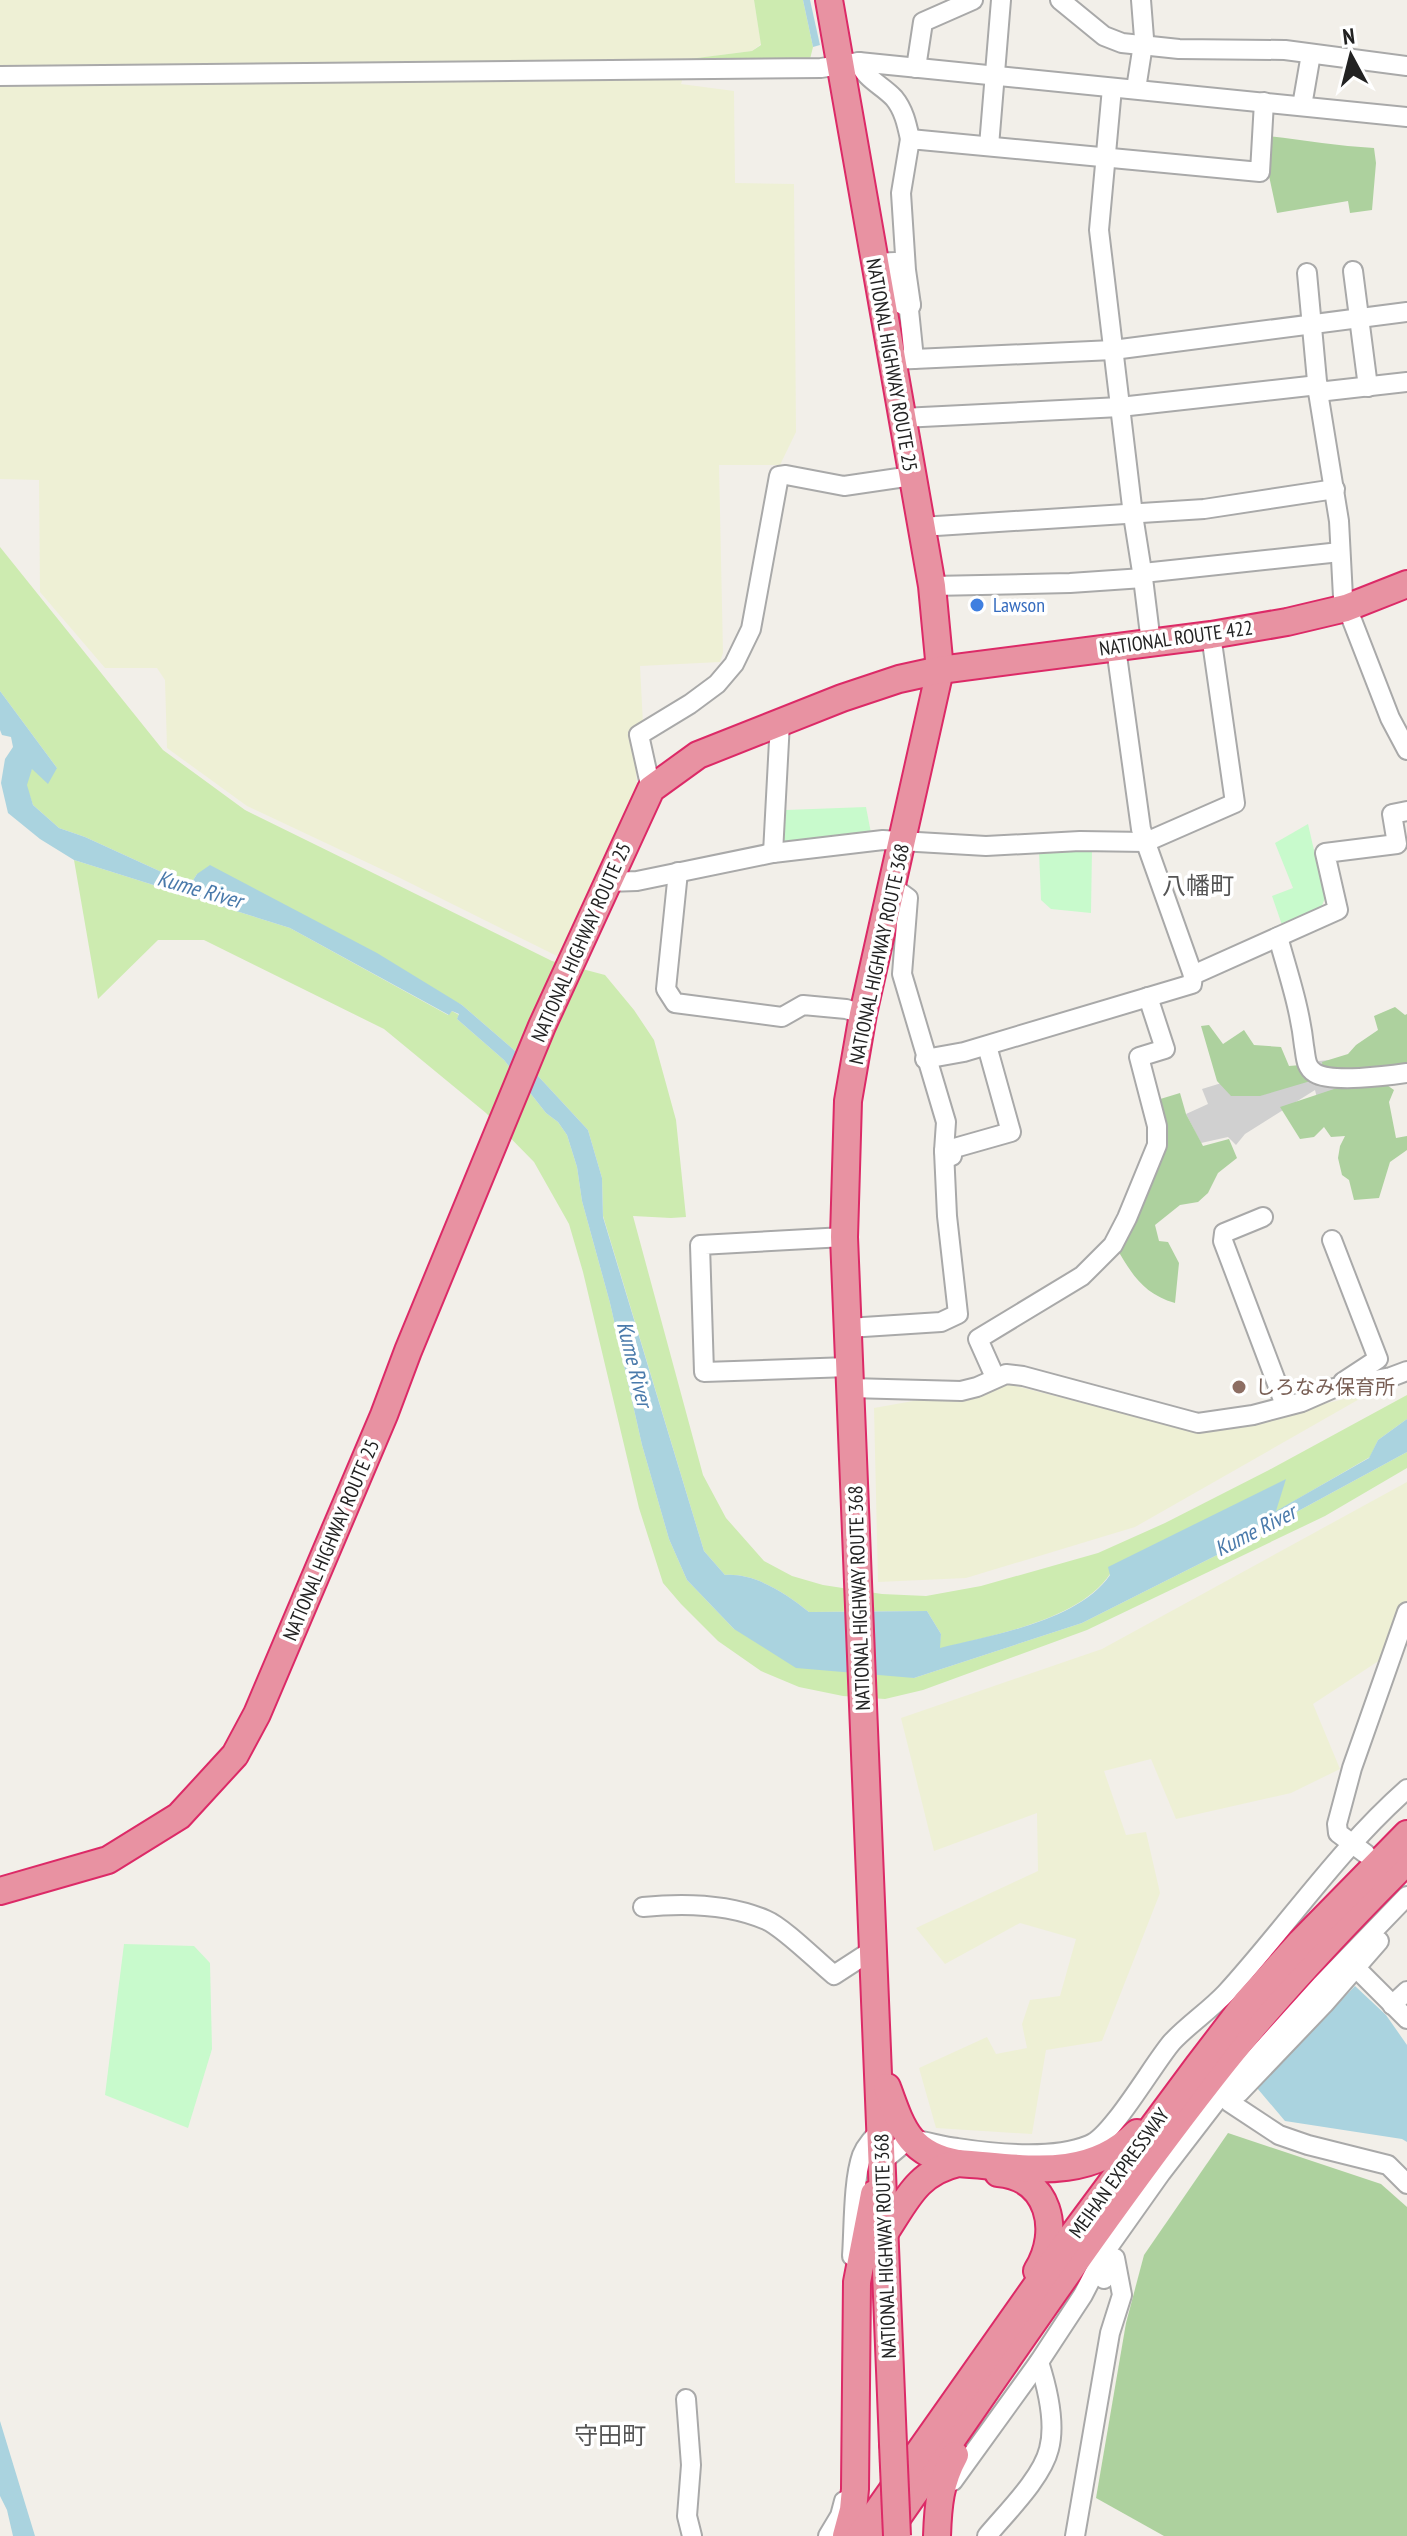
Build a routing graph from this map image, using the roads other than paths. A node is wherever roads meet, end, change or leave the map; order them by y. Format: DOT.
graph roads {
  1 [pos="829,0"];
  2 [pos="973,0"];
  3 [pos="1001,0"];
  4 [pos="1060,0"];
  5 [pos="1141,0"];
  6 [pos="1143,46"];
  7 [pos="1311,54"];
  8 [pos="849,63"];
  9 [pos="1407,66"];
  10 [pos="916,68"];
  11 [pos="0,76"];
  12 [pos="995,76"];
  13 [pos="1112,88"];
  14 [pos="1136,89"];
  15 [pos="1264,102"];
  16 [pos="1302,106"];
  17 [pos="1407,117"];
  18 [pos="910,139"];
  19 [pos="989,146"];
  20 [pos="1106,157"];
  21 [pos="874,263"];
  22 [pos="1353,271"];
  23 [pos="1307,273"];
  24 [pos="911,305"];
  25 [pos="1407,312"];
  26 [pos="1359,320"];
  27 [pos="1312,326"];
  28 [pos="1113,350"];
  29 [pos="903,359"];
  30 [pos="1407,382"];
  31 [pos="1368,387"];
  32 [pos="1318,389"];
  33 [pos="1120,407"];
  34 [pos="902,418"];
  35 [pos="912,476"];
  36 [pos="1335,489"];
  37 [pos="1133,515"];
  38 [pos="921,527"];
  39 [pos="1340,552"];
  40 [pos="1143,576"];
  41 [pos="1407,584"];
  42 [pos="932,586"];
  43 [pos="1346,608"];
  44 [pos="1211,635"];
  45 [pos="1151,643"];
  46 [pos="1116,648"];
  47 [pos="940,670"];
  48 [pos="780,722"];
  49 [pos="1407,750"];
  50 [pos="651,789"];
  51 [pos="1407,811"];
  52 [pos="904,841"];
  53 [pos="1146,842"];
  54 [pos="773,853"];
  55 [pos="678,872"];
  56 [pos="608,882"];
  57 [pos="893,887"];
  58 [pos="1278,937"];
  59 [pos="1193,975"];
  60 [pos="1148,997"];
  61 [pos="863,1014"];
  62 [pos="987,1046"];
  63 [pos="925,1059"];
  64 [pos="1407,1073"];
  65 [pos="948,1154"];
  66 [pos="1263,1217"];
  67 [pos="844,1237"];
  68 [pos="1332,1240"];
  69 [pos="848,1328"];
  70 [pos="1407,1371"];
  71 [pos="995,1377"];
  72 [pos="850,1378"];
  73 [pos="1334,1388"];
  74 [pos="1285,1405"];
  75 [pos="1407,1612"];
  76 [pos="1407,1789"];
  77 [pos="1407,1834"];
  78 [pos="1360,1849"];
  79 [pos="1407,1861"];
  80 [pos="1359,1882"];
  81 [pos="0,1891"];
  82 [pos="1405,1893"];
  83 [pos="643,1907"];
  84 [pos="1407,1910"];
  85 [pos="871,1951"];
  86 [pos="1361,1973"];
  87 [pos="1407,1991"];
  88 [pos="1392,2005"];
  89 [pos="1407,2019"];
  90 [pos="876,2057"];
  91 [pos="1229,2102"];
  92 [pos="881,2130"];
  93 [pos="909,2139"];
  94 [pos="883,2161"];
  95 [pos="958,2163"];
  96 [pos="1407,2184"];
  97 [pos="886,2231"];
  98 [pos="1115,2258"];
  99 [pos="1079,2260"];
  100 [pos="1083,2295"];
  101 [pos="888,2310"];
  102 [pos="1039,2362"];
  103 [pos="686,2399"];
  104 [pos="943,2418"];
  105 [pos="938,2524"];
  106 [pos="692,2536"];
  107 [pos="828,2536"];
  108 [pos="846,2536"];
  109 [pos="860,2536"];
  110 [pos="885,2536"];
  111 [pos="897,2536"];
  112 [pos="987,2536"];
  113 [pos="1075,2536"];
  1 -- 8 [label="highway, NATIONAL HIGHWAY ROUTE 25"];
  2 -- 10 [label="street"];
  3 -- 12 [label="street"];
  4 -- 6 [label="street"];
  5 -- 6 [label="street"];
  6 -- 7 [label="street"];
  6 -- 14 [label="street"];
  7 -- 9 [label="street"];
  7 -- 16 [label="street"];
  8 -- 10 [label="street"];
  8 -- 11 [label="street"];
  8 -- 18 [label="street"];
  8 -- 21 [label="highway, NATIONAL HIGHWAY ROUTE 25"];
  10 -- 12 [label="street"];
  12 -- 13 [label="street"];
  12 -- 19 [label="street"];
  13 -- 14 [label="street"];
  13 -- 20 [label="street"];
  14 -- 15 [label="street"];
  15 -- 16 [label="street"];
  15 -- 20 [label="street"];
  16 -- 17 [label="street"];
  18 -- 19 [label="street"];
  18 -- 24 [label="street"];
  19 -- 20 [label="street"];
  20 -- 28 [label="street"];
  21 -- 24 [label="street"];
  21 -- 29 [label="highway, NATIONAL HIGHWAY ROUTE 25"];
  22 -- 26 [label="street"];
  23 -- 27 [label="street"];
  24 -- 29 [label="street"];
  25 -- 26 [label="street"];
  26 -- 27 [label="street"];
  26 -- 31 [label="street"];
  27 -- 28 [label="street"];
  27 -- 32 [label="street"];
  28 -- 29 [label="street"];
  28 -- 33 [label="street"];
  29 -- 34 [label="highway, NATIONAL HIGHWAY ROUTE 25"];
  30 -- 31 [label="street"];
  31 -- 32 [label="street"];
  32 -- 33 [label="street"];
  32 -- 36 [label="street"];
  33 -- 34 [label="street"];
  33 -- 37 [label="street"];
  34 -- 35 [label="highway, NATIONAL HIGHWAY ROUTE 25"];
  35 -- 38 [label="highway, NATIONAL HIGHWAY ROUTE 25"];
  35 -- 50 [label="street"];
  36 -- 37 [label="street"];
  36 -- 39 [label="street"];
  37 -- 38 [label="street"];
  37 -- 40 [label="street"];
  38 -- 42 [label="highway, NATIONAL HIGHWAY ROUTE 25"];
  39 -- 40 [label="street"];
  39 -- 43 [label="street"];
  40 -- 42 [label="street"];
  40 -- 45 [label="street"];
  41 -- 43 [label="highway, NATIONAL ROUTE 422"];
  42 -- 47 [label="highway, NATIONAL HIGHWAY ROUTE 25"];
  43 -- 44 [label="highway, NATIONAL ROUTE 422"];
  43 -- 49 [label="street"];
  44 -- 45 [label="highway, NATIONAL ROUTE 422"];
  44 -- 53 [label="street"];
  45 -- 46 [label="highway, NATIONAL ROUTE 422"];
  46 -- 47 [label="highway, NATIONAL ROUTE 422"];
  46 -- 53 [label="street"];
  47 -- 48 [label="highway, NATIONAL HIGHWAY ROUTE 25"];
  47 -- 52 [label="highway, NATIONAL HIGHWAY ROUTE 368"];
  48 -- 50 [label="highway, NATIONAL HIGHWAY ROUTE 25"];
  48 -- 54 [label="street"];
  50 -- 56 [label="highway, NATIONAL HIGHWAY ROUTE 25"];
  51 -- 58 [label="street"];
  52 -- 53 [label="street"];
  52 -- 54 [label="street"];
  52 -- 57 [label="highway, NATIONAL HIGHWAY ROUTE 368"];
  53 -- 59 [label="street"];
  54 -- 55 [label="street"];
  55 -- 56 [label="street"];
  55 -- 61 [label="street"];
  56 -- 81 [label="highway, NATIONAL HIGHWAY ROUTE 25"];
  57 -- 61 [label="highway, NATIONAL HIGHWAY ROUTE 368"];
  57 -- 63 [label="street"];
  58 -- 59 [label="street"];
  58 -- 64 [label="street"];
  59 -- 60 [label="street"];
  60 -- 62 [label="street"];
  60 -- 71 [label="street"];
  61 -- 67 [label="highway, NATIONAL HIGHWAY ROUTE 368"];
  62 -- 63 [label="street"];
  62 -- 65 [label="street"];
  63 -- 65 [label="street"];
  65 -- 69 [label="street"];
  66 -- 74 [label="street"];
  67 -- 69 [label="highway, NATIONAL HIGHWAY ROUTE 368"];
  67 -- 72 [label="street"];
  68 -- 73 [label="street"];
  69 -- 72 [label="highway, NATIONAL HIGHWAY ROUTE 368"];
  70 -- 73 [label="street"];
  71 -- 72 [label="street"];
  71 -- 74 [label="street"];
  72 -- 85 [label="highway, NATIONAL HIGHWAY ROUTE 368"];
  73 -- 74 [label="street"];
  75 -- 78 [label="street"];
  76 -- 78 [label="street"];
  77 -- 80 [label="highway, MEIHAN EXPRESSWAY"];
  78 -- 93 [label="street"];
  79 -- 99 [label="highway, MEIHAN EXPRESSWAY"];
  80 -- 95 [label="highway"];
  80 -- 104 [label="highway, MEIHAN EXPRESSWAY"];
  82 -- 100 [label="street"];
  83 -- 85 [label="street"];
  84 -- 91 [label="street"];
  85 -- 90 [label="highway, NATIONAL HIGHWAY ROUTE 368"];
  86 -- 88 [label="street"];
  87 -- 88 [label="street"];
  88 -- 89 [label="street"];
  90 -- 92 [label="highway, NATIONAL HIGHWAY ROUTE 368"];
  90 -- 93 [label="highway"];
  91 -- 96 [label="street"];
  91 -- 98 [label="street"];
  92 -- 94 [label="highway, NATIONAL HIGHWAY ROUTE 368"];
  92 -- 107 [label="street"];
  93 -- 94 [label="street"];
  93 -- 95 [label="highway"];
  94 -- 97 [label="highway, NATIONAL HIGHWAY ROUTE 368"];
  94 -- 108 [label="highway"];
  95 -- 97 [label="highway"];
  97 -- 101 [label="highway, NATIONAL HIGHWAY ROUTE 368"];
  98 -- 100 [label="street"];
  98 -- 113 [label="street"];
  99 -- 105 [label="highway"];
  99 -- 110 [label="highway, MEIHAN EXPRESSWAY"];
  100 -- 102 [label="street"];
  101 -- 104 [label="highway"];
  101 -- 111 [label="highway, NATIONAL HIGHWAY ROUTE 368, bridge"];
  102 -- 105 [label="street"];
  102 -- 112 [label="street"];
  103 -- 106 [label="street"];
  104 -- 109 [label="highway, MEIHAN EXPRESSWAY"];
}
